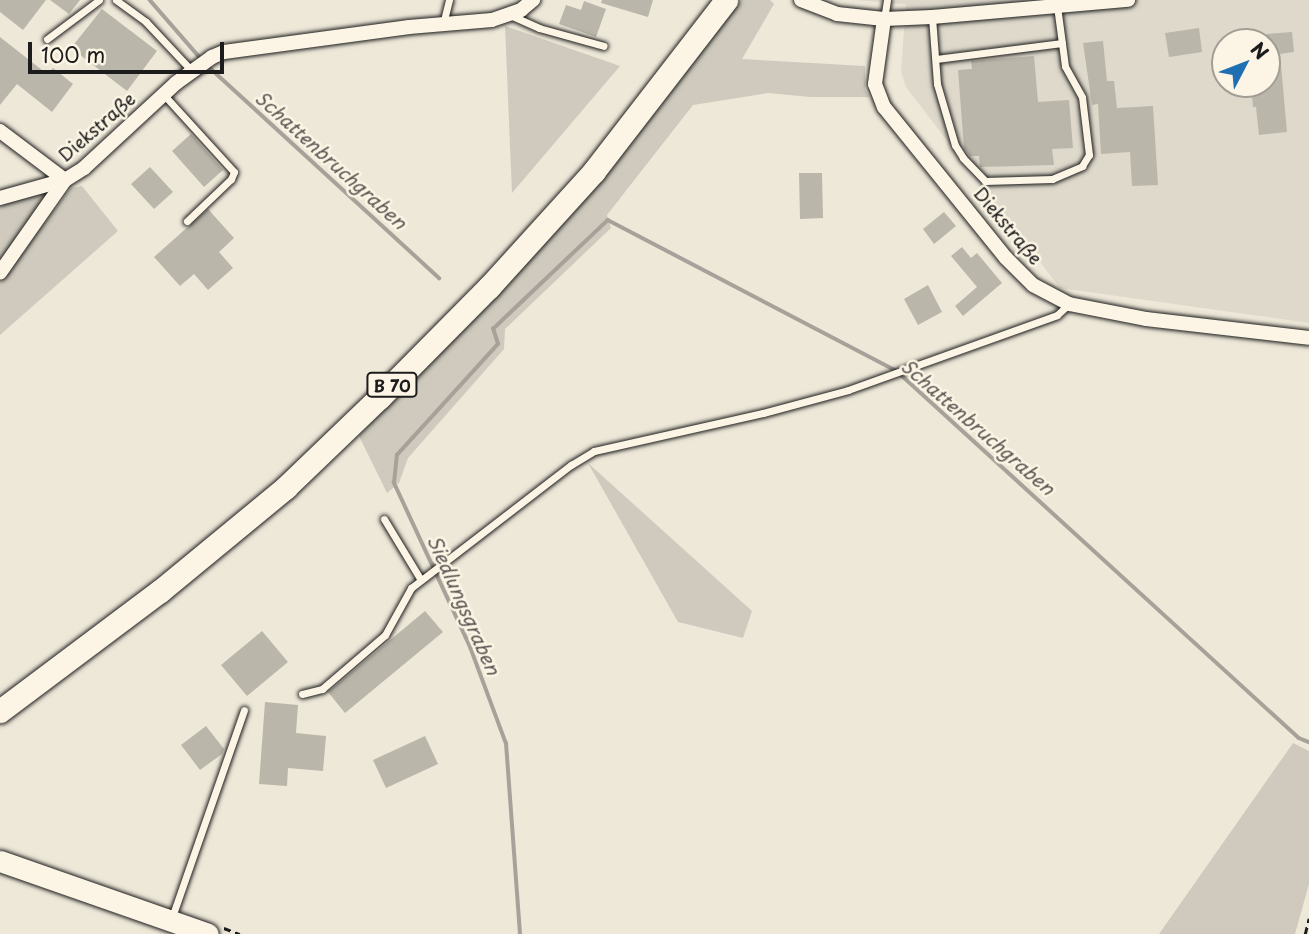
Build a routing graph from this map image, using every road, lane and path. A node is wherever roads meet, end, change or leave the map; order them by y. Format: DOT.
graph roads {
  1 [pos="99,0"];
  2 [pos="116,0"];
  3 [pos="449,0"];
  4 [pos="533,0"];
  5 [pos="726,0"];
  6 [pos="800,0"];
  7 [pos="887,0"];
  8 [pos="1128,0"];
  9 [pos="1057,6"];
  10 [pos="510,15"];
  11 [pos="932,17"];
  12 [pos="884,19"];
  13 [pos="443,24"];
  14 [pos="47,39"];
  15 [pos="1062,43"];
  16 [pos="604,46"];
  17 [pos="936,59"];
  18 [pos="196,68"];
  19 [pos="164,94"];
  20 [pos="0,131"];
  21 [pos="65,180"];
  22 [pos="0,198"];
  23 [pos="187,220"];
  24 [pos="0,273"];
  25 [pos="1069,304"];
  26 [pos="1309,338"];
  27 [pos="384,519"];
  28 [pos="423,578"];
  29 [pos="302,694"];
  30 [pos="244,710"];
  31 [pos="0,711"];
  32 [pos="0,862"];
  33 [pos="1309,918"];
  34 [pos="171,921"];
  35 [pos="208,934"];
  36 [pos="1305,934"];
  1 -- 14 [label="lane"];
  2 -- 18 [label="lane"];
  3 -- 13 [label="lane"];
  4 -- 10 [label="street, Diekstraße"];
  5 -- 31 [label="main road, B 70"];
  6 -- 12 [label="street"];
  7 -- 12 [label="lane"];
  8 -- 9 [label="street"];
  9 -- 11 [label="street"];
  9 -- 15 [label="lane"];
  10 -- 13 [label="street, Diekstraße"];
  10 -- 16 [label="lane"];
  11 -- 12 [label="street"];
  11 -- 17 [label="lane"];
  12 -- 25 [label="street, Diekstraße"];
  13 -- 18 [label="street, Diekstraße"];
  15 -- 17 [label="lane"];
  15 -- 17 [label="lane"];
  18 -- 19 [label="street, Diekstraße"];
  19 -- 21 [label="street, Diekstraße"];
  19 -- 23 [label="lane"];
  20 -- 21 [label="street"];
  21 -- 22 [label="street, Diekstraße"];
  21 -- 24 [label="street"];
  25 -- 26 [label="street, Diekstraße"];
  25 -- 28 [label="lane"];
  27 -- 28 [label="lane"];
  28 -- 29 [label="lane"];
  30 -- 34 [label="lane"];
  32 -- 34 [label="main road"];
  33 -- 36 [label="path"];
  34 -- 35 [label="main road"];
}
